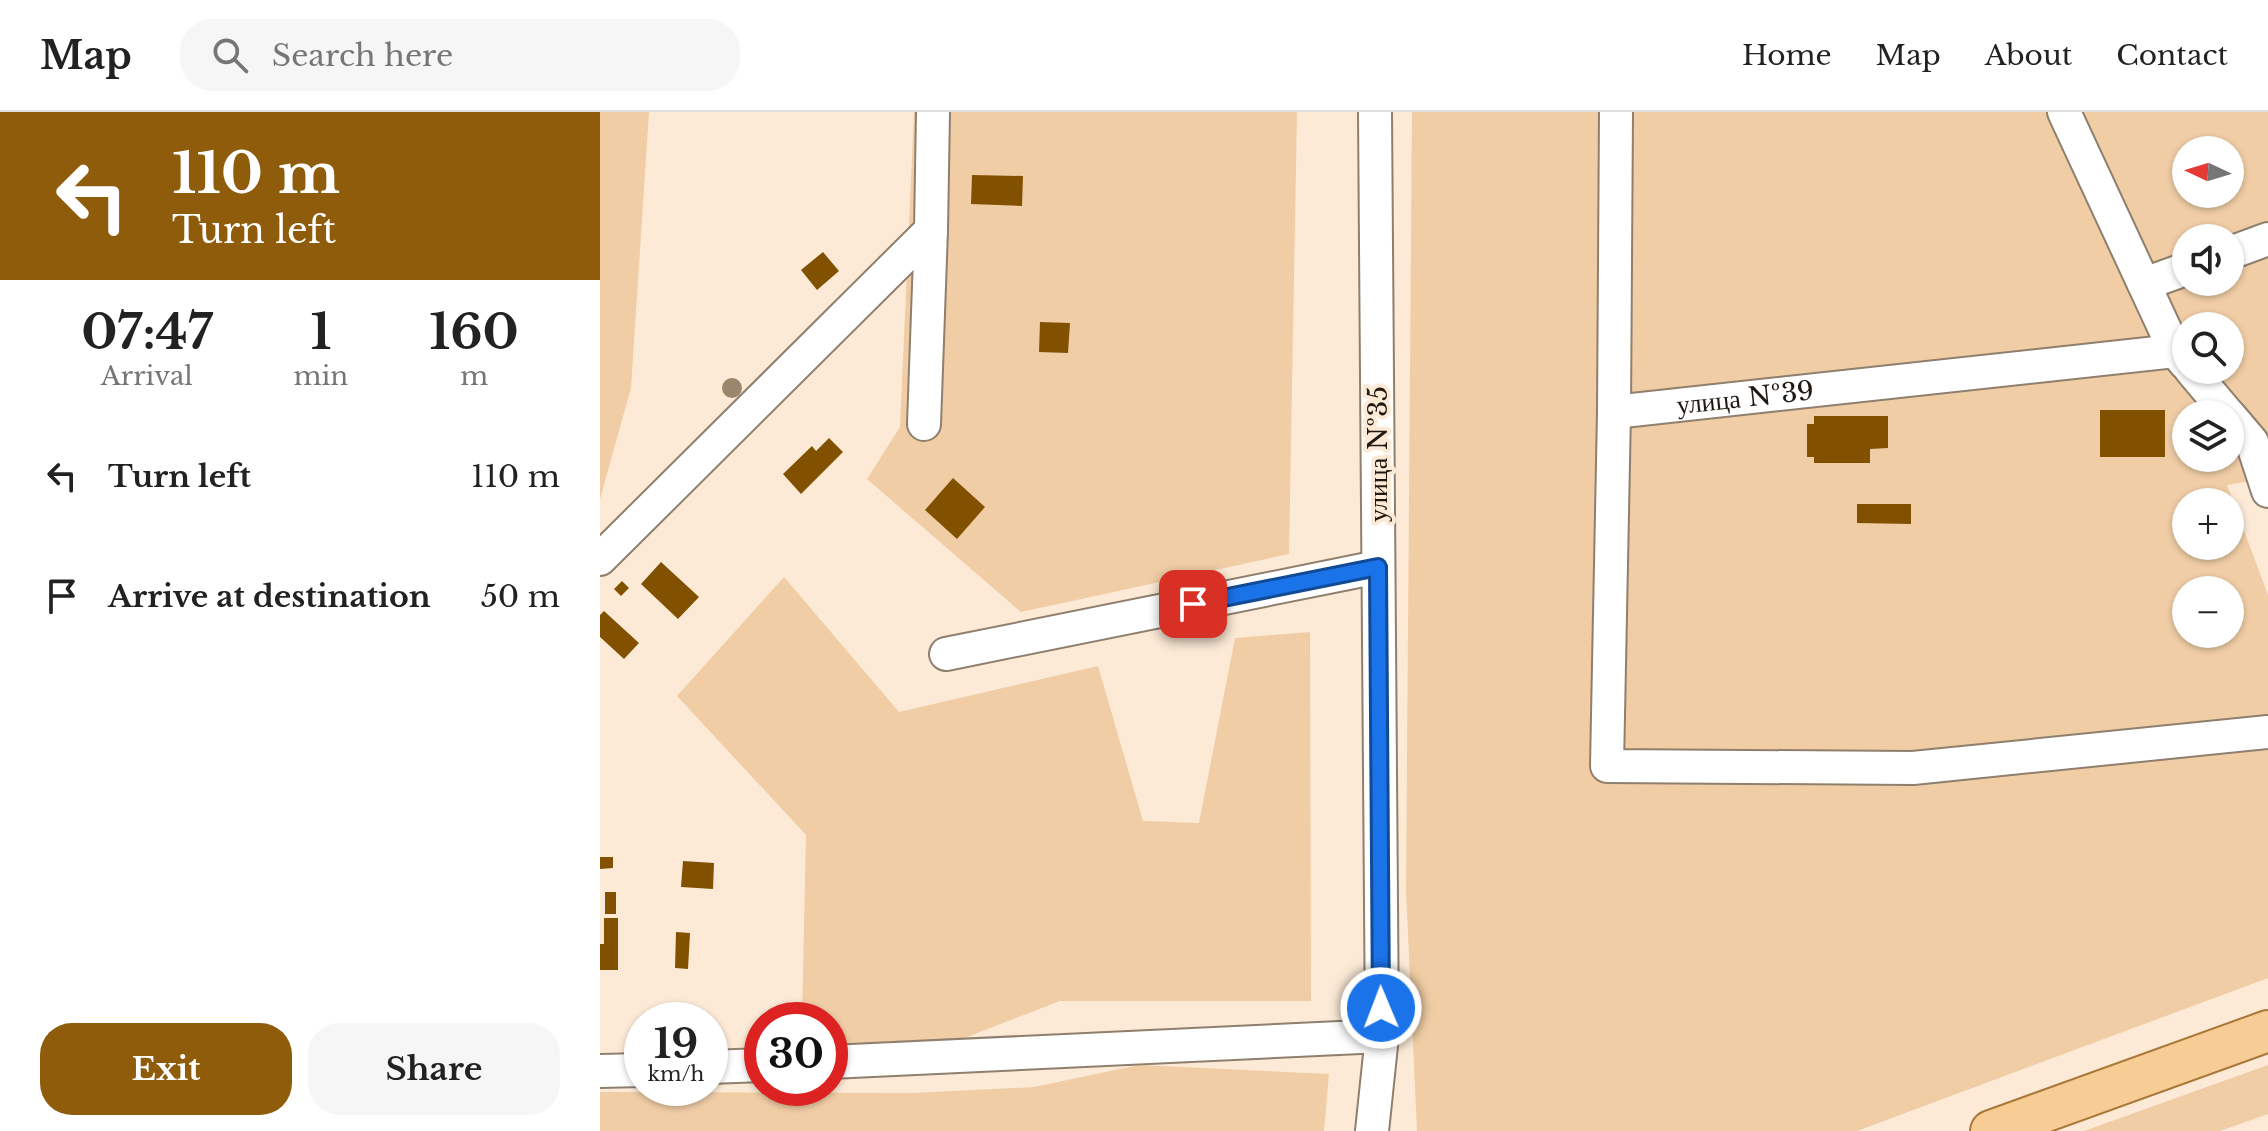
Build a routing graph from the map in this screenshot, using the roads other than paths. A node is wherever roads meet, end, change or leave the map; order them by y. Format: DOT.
graph roads {
  1 [pos="933,112"];
  2 [pos="1375,112"];
  3 [pos="1616,112"];
  4 [pos="2064,112"];
  5 [pos="931,230"];
  6 [pos="2268,239"];
  7 [pos="2244,248"];
  8 [pos="2172,274"];
  9 [pos="2144,284"];
  10 [pos="2172,339"];
  11 [pos="2172,363"];
  12 [pos="2203,384"];
  13 [pos="2216,400"];
  14 [pos="1614,412"];
  15 [pos="924,424"];
  16 [pos="2244,433"];
  17 [pos="2268,491"];
  18 [pos="600,559"];
  19 [pos="1378,567"];
  20 [pos="946,654"];
  21 [pos="2268,732"];
  22 [pos="2268,1031"];
  23 [pos="1382,1036"];
  24 [pos="848,1061"];
  25 [pos="624,1070"];
  26 [pos="600,1071"];
  27 [pos="1372,1131"];
  28 [pos="1991,1131"];
  1 -- 5 [label="street"];
  2 -- 19 [label="street, улица №35"];
  3 -- 14 [label="street"];
  4 -- 9 [label="street"];
  5 -- 15 [label="street"];
  5 -- 18 [label="street"];
  6 -- 7 [label="street"];
  8 -- 9 [label="street"];
  9 -- 10 [label="street"];
  11 -- 14 [label="street, улица №39"];
  12 -- 13 [label="street"];
  14 -- 21 [label="street"];
  16 -- 17 [label="street"];
  19 -- 20 [label="street"];
  19 -- 23 [label="street, улица №35"];
  22 -- 28 [label="main road"];
  23 -- 24 [label="street"];
  23 -- 27 [label="street, улица №35"];
  25 -- 26 [label="street"];
}
